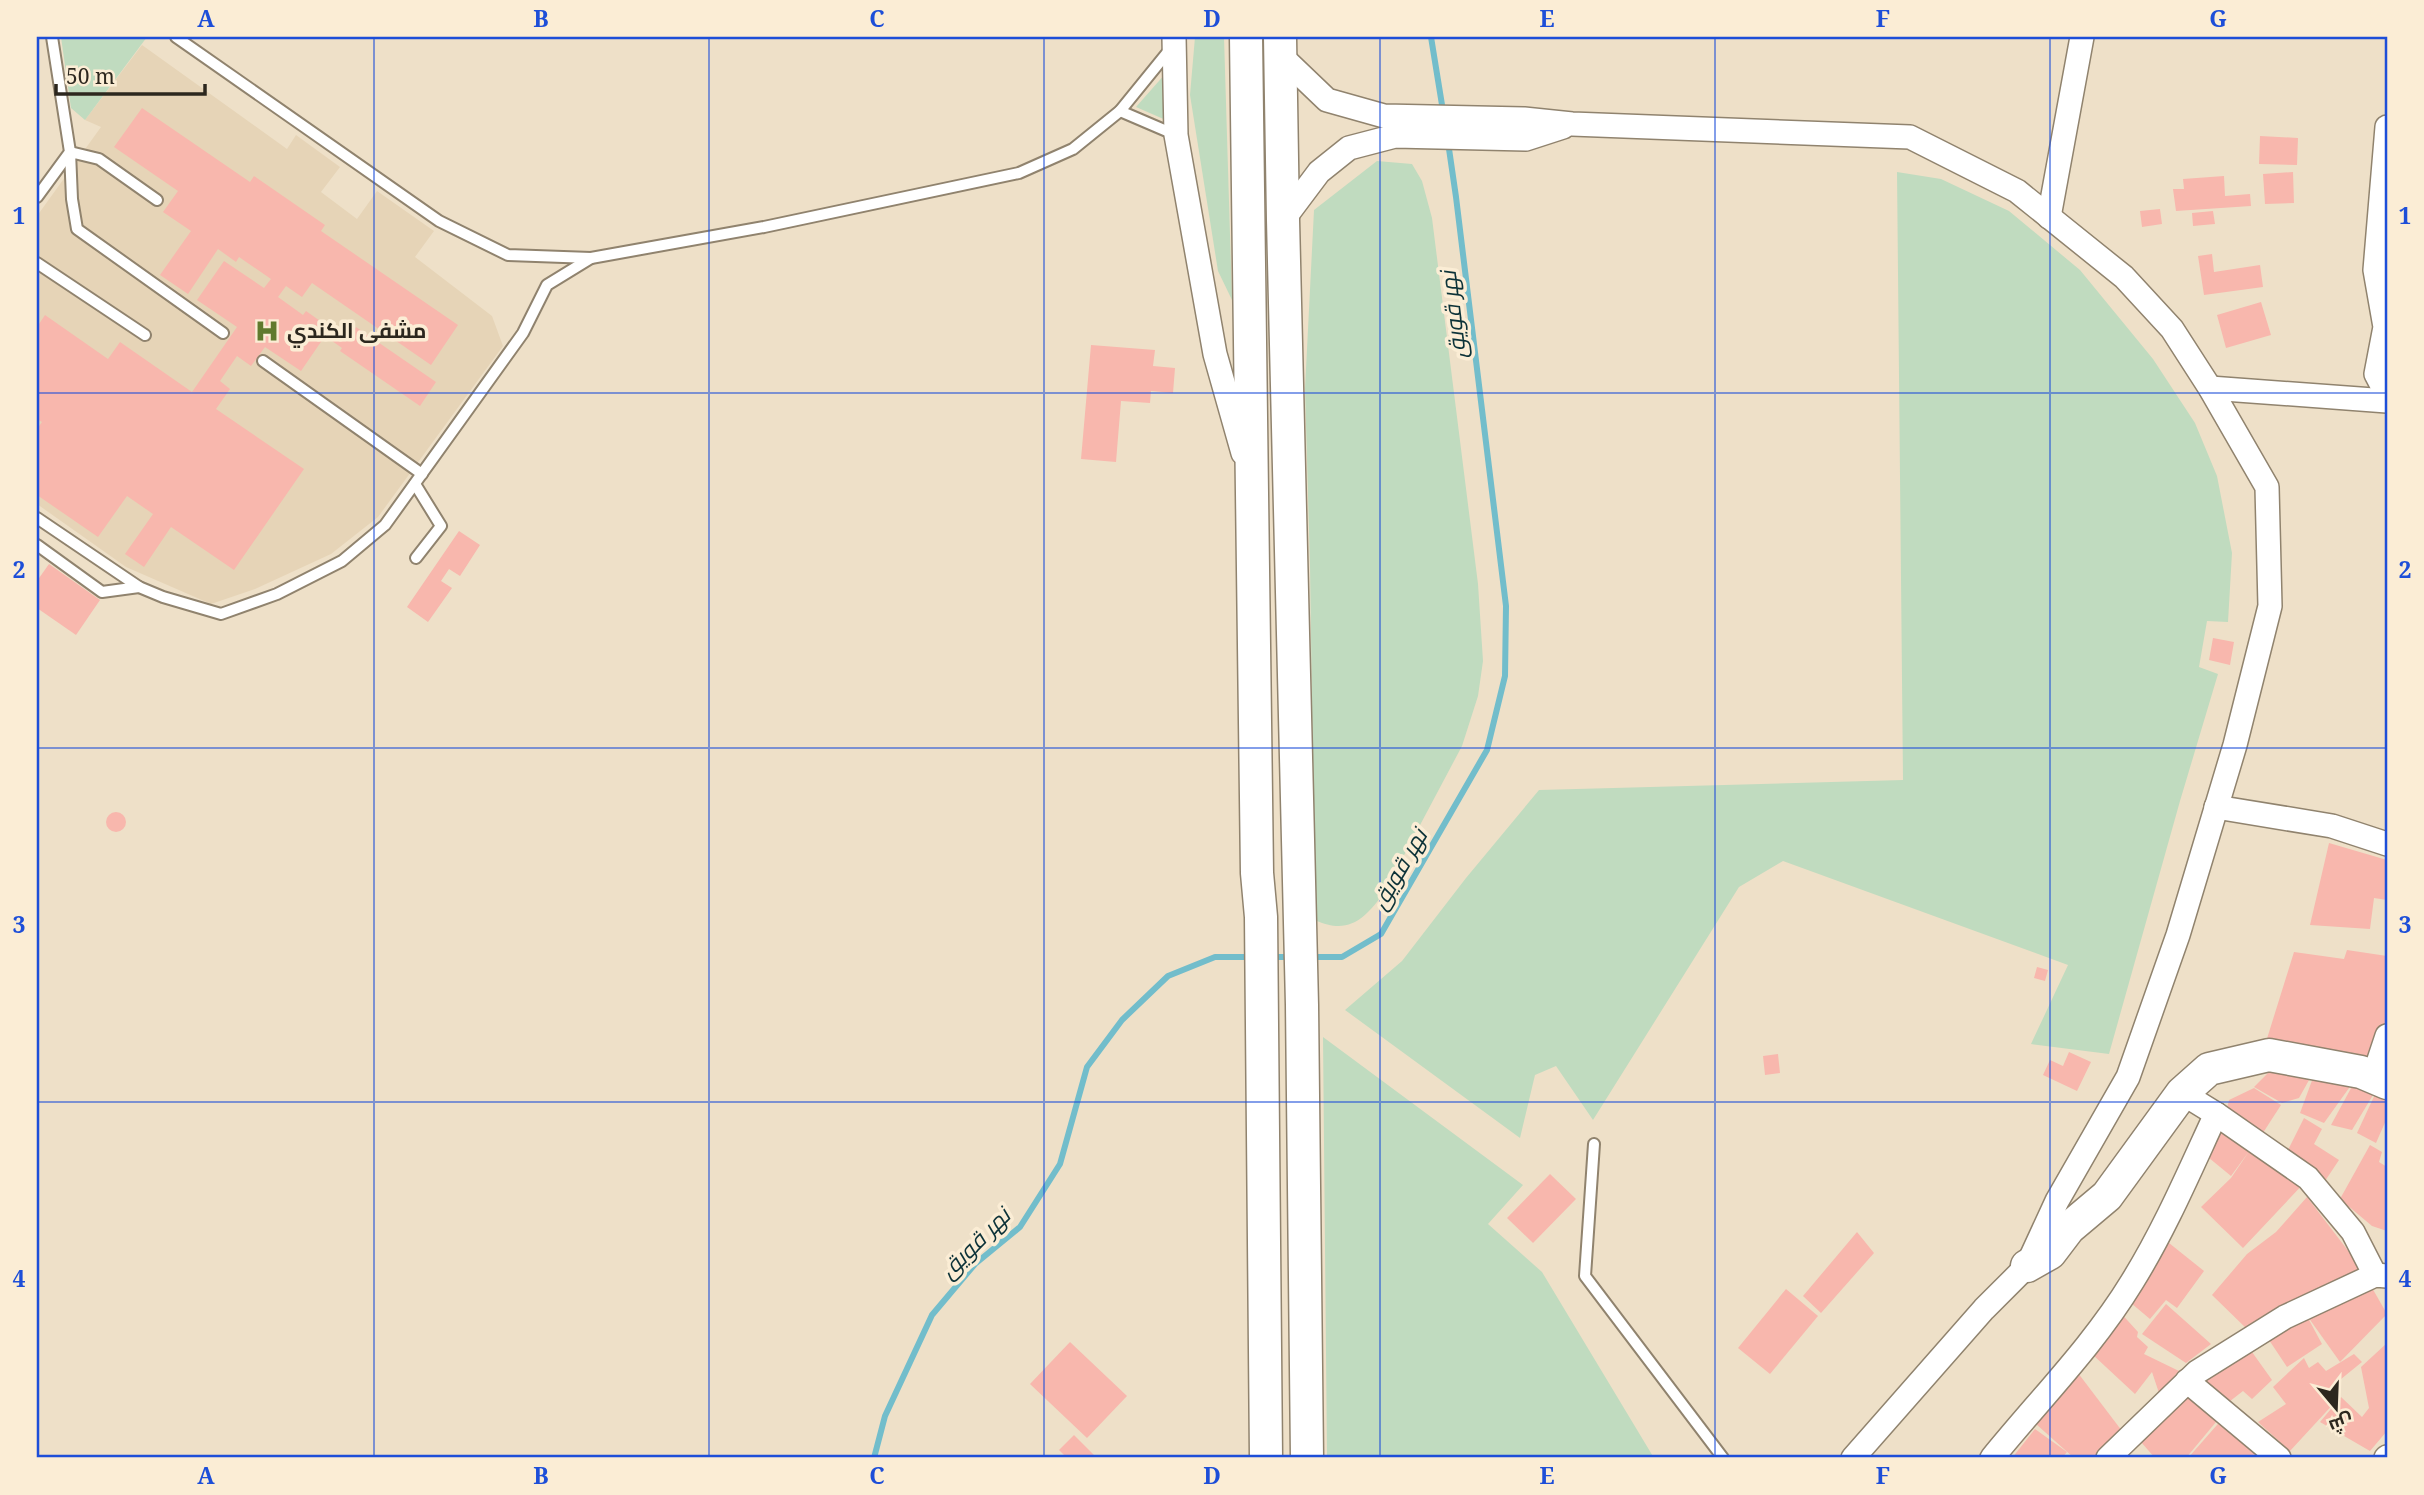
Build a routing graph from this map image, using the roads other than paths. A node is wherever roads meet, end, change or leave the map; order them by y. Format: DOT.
graph roads {
  1 [pos="52,37"];
  2 [pos="176,37"];
  3 [pos="1245,37"];
  4 [pos="2082,37"];
  5 [pos="1174,41"];
  6 [pos="1281,46"];
  7 [pos="1120,111"];
  8 [pos="1390,126"];
  9 [pos="2387,127"];
  10 [pos="1176,135"];
  11 [pos="70,152"];
  12 [pos="37,197"];
  13 [pos="158,200"];
  14 [pos="2049,217"];
  15 [pos="1283,220"];
  16 [pos="591,258"];
  17 [pos="37,263"];
  18 [pos="223,333"];
  19 [pos="145,335"];
  20 [pos="263,361"];
  21 [pos="2210,388"];
  22 [pos="2387,398"];
  23 [pos="422,474"];
  24 [pos="1251,481"];
  25 [pos="415,484"];
  26 [pos="37,518"];
  27 [pos="37,545"];
  28 [pos="416,558"];
  29 [pos="139,587"];
  30 [pos="2216,807"];
  31 [pos="2387,844"];
  32 [pos="2387,1036"];
  33 [pos="2380,1080"];
  34 [pos="2182,1093"];
  35 [pos="2216,1114"];
  36 [pos="1594,1144"];
  37 [pos="2026,1266"];
  38 [pos="2381,1275"];
  39 [pos="2187,1381"];
  40 [pos="1266,1458"];
  41 [pos="1307,1458"];
  42 [pos="1723,1458"];
  43 [pos="1853,1458"];
  44 [pos="1992,1458"];
  45 [pos="2108,1458"];
  46 [pos="2279,1458"];
  1 -- 11 [label="lane"];
  2 -- 16 [label="lane"];
  3 -- 24 [label="main road"];
  4 -- 14 [label="street"];
  5 -- 7 [label="lane"];
  5 -- 10 [label="street"];
  6 -- 8 [label="street"];
  6 -- 15 [label="main road"];
  7 -- 10 [label="lane"];
  7 -- 16 [label="lane"];
  8 -- 14 [label="street"];
  8 -- 15 [label="street"];
  9 -- 22 [label="street"];
  10 -- 24 [label="street"];
  11 -- 12 [label="lane"];
  11 -- 13 [label="lane"];
  11 -- 18 [label="lane"];
  14 -- 21 [label="street"];
  15 -- 41 [label="main road"];
  16 -- 23 [label="lane"];
  17 -- 19 [label="lane"];
  20 -- 23 [label="lane"];
  21 -- 22 [label="street"];
  21 -- 30 [label="street"];
  23 -- 25 [label="lane"];
  24 -- 40 [label="main road"];
  25 -- 28 [label="lane"];
  25 -- 29 [label="lane"];
  26 -- 29 [label="lane"];
  27 -- 29 [label="lane"];
  30 -- 31 [label="street"];
  30 -- 37 [label="street"];
  32 -- 33 [label="street"];
  33 -- 34 [label="main road"];
  34 -- 35 [label="street"];
  34 -- 37 [label="main road"];
  35 -- 38 [label="street"];
  35 -- 44 [label="street"];
  36 -- 42 [label="lane"];
  37 -- 43 [label="street"];
  38 -- 39 [label="street"];
  39 -- 45 [label="street"];
  39 -- 46 [label="street"];
}
